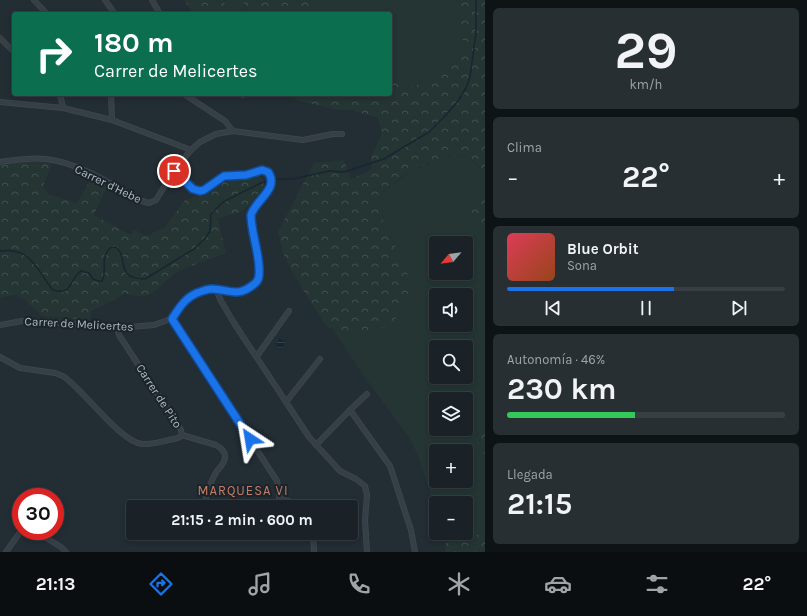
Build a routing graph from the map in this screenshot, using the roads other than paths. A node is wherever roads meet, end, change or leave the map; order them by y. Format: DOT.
graph roads {
  1 [pos="34,0"];
  2 [pos="105,0"];
  3 [pos="152,0"];
  4 [pos="45,12"];
  5 [pos="114,12"];
  6 [pos="159,12"];
  7 [pos="0,38"];
  8 [pos="12,50"];
  9 [pos="60,96"];
  10 [pos="112,96"];
  11 [pos="187,96"];
  12 [pos="0,102"];
  13 [pos="63,108"];
  14 [pos="112,120"];
  15 [pos="233,131"];
  16 [pos="342,134"];
  17 [pos="191,150"];
  18 [pos="0,162"];
  19 [pos="174,171"];
  20 [pos="216,289"];
  21 [pos="289,311"];
  22 [pos="172,319"];
  23 [pos="0,325"];
  24 [pos="117,328"];
  25 [pos="257,356"];
  26 [pos="0,357"];
  27 [pos="320,358"];
  28 [pos="367,394"];
  29 [pos="286,402"];
  30 [pos="350,410"];
  31 [pos="182,435"];
  32 [pos="316,445"];
  33 [pos="279,498"];
  34 [pos="206,500"];
  35 [pos="285,500"];
  36 [pos="14,540"];
  37 [pos="50,540"];
  38 [pos="313,540"];
  39 [pos="6,552"];
  40 [pos="66,552"];
  41 [pos="314,552"];
  42 [pos="367,552"];
  43 [pos="414,552"];
  1 -- 4 [label="street"];
  2 -- 5 [label="street"];
  3 -- 6 [label="street"];
  7 -- 8 [label="street"];
  9 -- 13 [label="street"];
  10 -- 14 [label="street"];
  11 -- 15 [label="street"];
  12 -- 13 [label="street"];
  13 -- 14 [label="street"];
  14 -- 17 [label="street"];
  15 -- 16 [label="street, Carrer d'Hebe"];
  15 -- 17 [label="street, Carrer d'Hebe"];
  17 -- 19 [label="street, Carrer d'Hebe"];
  18 -- 19 [label="street, Carrer d'Hebe"];
  19 -- 20 [label="street"];
  20 -- 22 [label="street"];
  20 -- 25 [label="street"];
  21 -- 25 [label="street"];
  22 -- 24 [label="street, Carrer de Melicertes"];
  22 -- 33 [label="street"];
  23 -- 24 [label="street, Carrer de Melicertes"];
  24 -- 31 [label="street, Carrer de Pito"];
  25 -- 29 [label="street"];
  26 -- 31 [label="street"];
  27 -- 29 [label="street"];
  28 -- 30 [label="street"];
  29 -- 32 [label="street"];
  30 -- 32 [label="street"];
  30 -- 43 [label="street"];
  31 -- 34 [label="street, Carrer de Pito"];
  32 -- 42 [label="street"];
  33 -- 35 [label="street"];
  36 -- 39 [label="street"];
  37 -- 40 [label="street"];
  38 -- 41 [label="street"];
}
